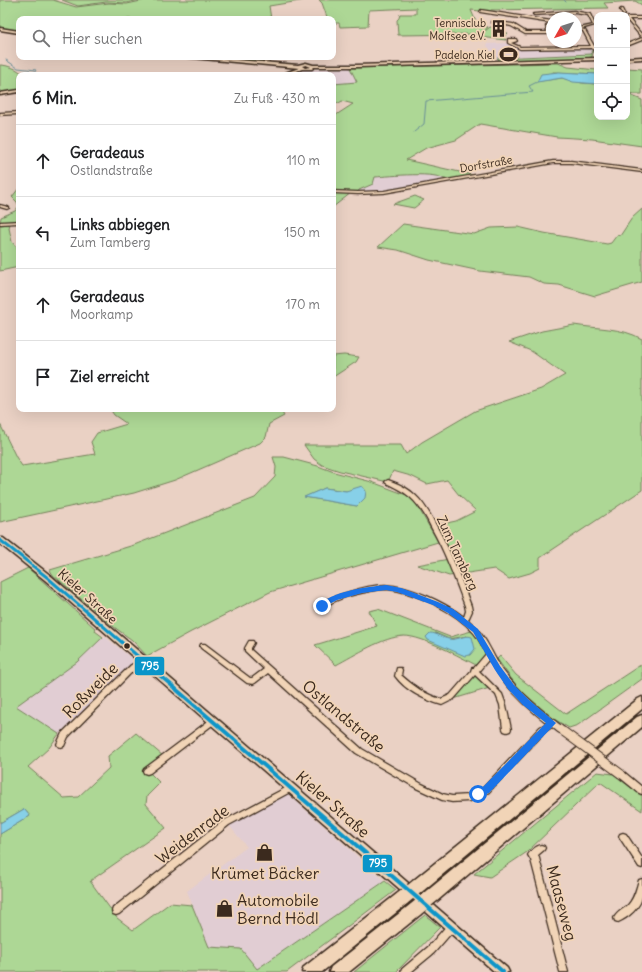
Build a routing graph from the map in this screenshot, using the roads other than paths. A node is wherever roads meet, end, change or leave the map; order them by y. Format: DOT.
graph roads {
  1 [pos="481,11"];
  2 [pos="546,13"];
  3 [pos="582,13"];
  4 [pos="534,14"];
  5 [pos="630,18"];
  6 [pos="642,18"];
  7 [pos="492,22"];
  8 [pos="546,22"];
  9 [pos="630,22"];
  10 [pos="582,28"];
  11 [pos="0,29"];
  12 [pos="582,30"];
  13 [pos="16,32"];
  14 [pos="546,33"];
  15 [pos="642,38"];
  16 [pos="509,42"];
  17 [pos="630,43"];
  18 [pos="593,47"];
  19 [pos="642,58"];
  20 [pos="594,59"];
  21 [pos="630,59"];
  22 [pos="219,60"];
  23 [pos="300,67"];
  24 [pos="289,72"];
  25 [pos="16,91"];
  26 [pos="0,94"];
  27 [pos="16,113"];
  28 [pos="0,114"];
  29 [pos="642,171"];
  30 [pos="336,192"];
  31 [pos="0,206"];
  32 [pos="7,208"];
  33 [pos="16,222"];
  34 [pos="0,223"];
  35 [pos="388,482"];
  36 [pos="0,540"];
  37 [pos="322,606"];
  38 [pos="465,621"];
  39 [pos="251,642"];
  40 [pos="203,646"];
  41 [pos="490,654"];
  42 [pos="144,661"];
  43 [pos="269,670"];
  44 [pos="399,670"];
  45 [pos="474,670"];
  46 [pos="642,702"];
  47 [pos="213,720"];
  48 [pos="642,720"];
  49 [pos="552,723"];
  50 [pos="507,729"];
  51 [pos="61,744"];
  52 [pos="147,771"];
  53 [pos="291,788"];
  54 [pos="642,791"];
  55 [pos="623,836"];
  56 [pos="541,848"];
  57 [pos="642,865"];
  58 [pos="642,883"];
  59 [pos="116,911"];
  60 [pos="618,918"];
  61 [pos="451,927"];
  62 [pos="310,972"];
  63 [pos="337,972"];
  64 [pos="405,972"];
  65 [pos="504,972"];
  66 [pos="564,972"];
  1 -- 8 [label="street"];
  2 -- 4 [label="street"];
  3 -- 10 [label="street"];
  5 -- 6 [label="street"];
  7 -- 14 [label="street"];
  9 -- 15 [label="street"];
  11 -- 13 [label="main road"];
  12 -- 18 [label="street"];
  15 -- 17 [label="street"];
  16 -- 18 [label="street"];
  19 -- 21 [label="main road"];
  20 -- 23 [label="main road"];
  22 -- 23 [label="main road"];
  23 -- 24 [label="main road"];
  25 -- 26 [label="main road"];
  27 -- 28 [label="street"];
  29 -- 30 [label="street, Dorfstraße"];
  31 -- 32 [label="street"];
  33 -- 34 [label="street"];
  35 -- 38 [label="street, Zum Tamberg"];
  36 -- 42 [label="street, Kieler Straße"];
  37 -- 38 [label="street"];
  38 -- 41 [label="street"];
  39 -- 43 [label="street, Ostlandstraße"];
  40 -- 43 [label="street"];
  41 -- 45 [label="street"];
  41 -- 49 [label="street"];
  42 -- 47 [label="street, Kieler Straße"];
  42 -- 51 [label="street, Roßweide"];
  43 -- 49 [label="street, Ostlandstraße"];
  44 -- 45 [label="street"];
  45 -- 50 [label="street"];
  46 -- 62 [label="highway, bridge"];
  47 -- 52 [label="street"];
  47 -- 53 [label="street, Kieler Straße"];
  48 -- 63 [label="highway, bridge"];
  49 -- 54 [label="street, bridge"];
  53 -- 59 [label="street, Weidenrade"];
  53 -- 61 [label="street, Kieler Straße"];
  55 -- 57 [label="street"];
  56 -- 66 [label="street, Maaseweg"];
  58 -- 60 [label="street"];
  61 -- 64 [label="street"];
  61 -- 65 [label="street, Kieler Straße"];
}
